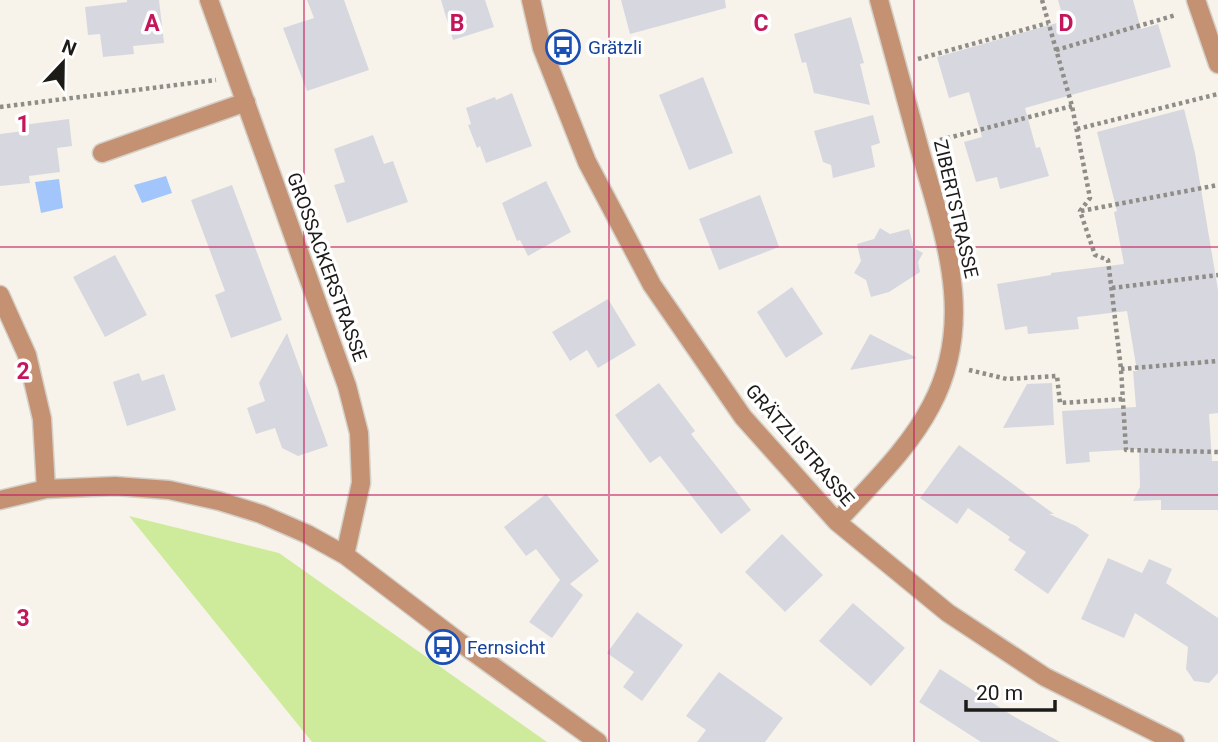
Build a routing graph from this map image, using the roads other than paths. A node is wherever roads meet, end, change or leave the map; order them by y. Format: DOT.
graph roads {
  1 [pos="209,0"];
  2 [pos="531,0"];
  3 [pos="878,0"];
  4 [pos="1197,4"];
  5 [pos="1218,64"];
  6 [pos="246,102"];
  7 [pos="102,153"];
  8 [pos="0,295"];
  9 [pos="46,489"];
  10 [pos="0,500"];
  11 [pos="837,522"];
  12 [pos="345,555"];
  13 [pos="598,742"];
  14 [pos="1175,742"];
  1 -- 6 [label="street, GROSSACKERSTRASSE"];
  2 -- 11 [label="street, GRÄTZLISTRASSE"];
  3 -- 11 [label="street, ZIBERTSTRASSE"];
  4 -- 5 [label="street"];
  6 -- 7 [label="street"];
  6 -- 12 [label="street, GROSSACKERSTRASSE"];
  8 -- 9 [label="street"];
  9 -- 10 [label="street"];
  9 -- 12 [label="street"];
  11 -- 14 [label="street, GRÄTZLISTRASSE"];
  12 -- 13 [label="street"];
}
